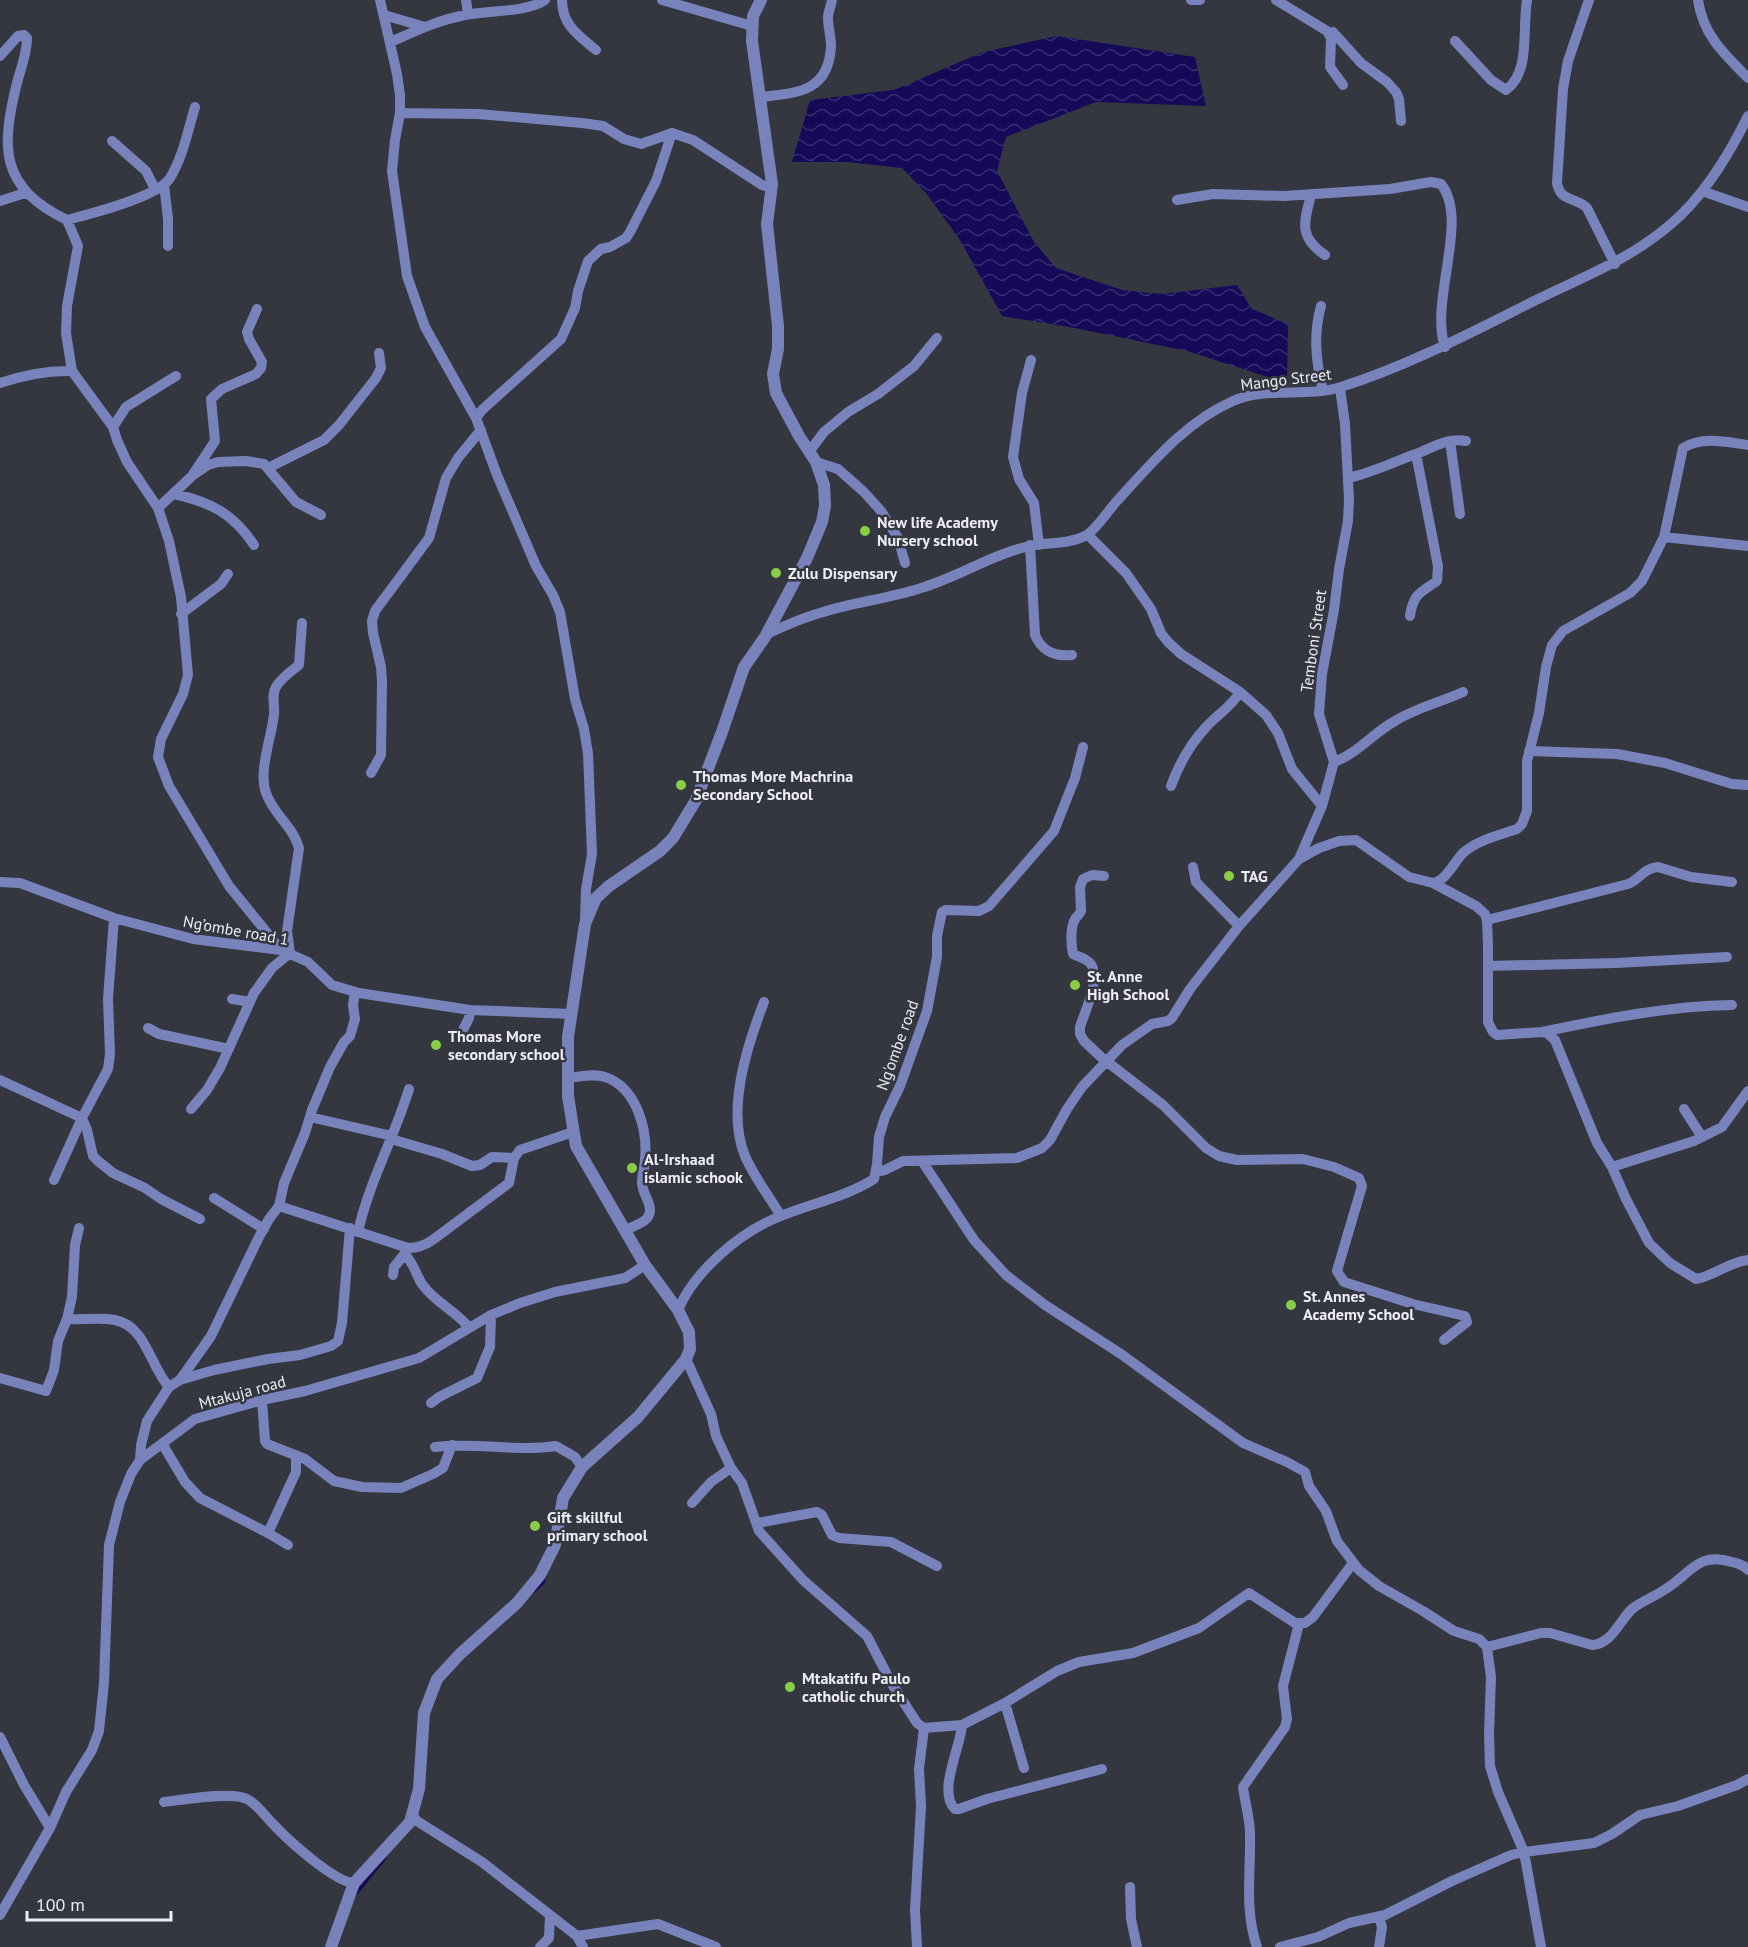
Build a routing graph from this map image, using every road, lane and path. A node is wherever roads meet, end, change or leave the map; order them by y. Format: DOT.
graph roads {
  1 [pos="380,0"];
  2 [pos="466,0"];
  3 [pos="545,0"];
  4 [pos="562,0"];
  5 [pos="663,0"];
  6 [pos="761,0"];
  7 [pos="832,0"];
  8 [pos="1191,0"];
  9 [pos="1200,0"];
  10 [pos="1276,0"];
  11 [pos="1527,0"];
  12 [pos="1589,0"];
  13 [pos="1698,0"];
  14 [pos="468,14"];
  15 [pos="384,15"];
  16 [pos="752,26"];
  17 [pos="425,27"];
  18 [pos="1333,32"];
  19 [pos="1455,41"];
  20 [pos="390,42"];
  21 [pos="596,50"];
  22 [pos="0,56"];
  23 [pos="1748,78"];
  24 [pos="1343,86"];
  25 [pos="761,97"];
  26 [pos="195,107"];
  27 [pos="400,113"];
  28 [pos="1748,116"];
  29 [pos="1401,121"];
  30 [pos="672,133"];
  31 [pos="112,141"];
  32 [pos="160,187"];
  33 [pos="772,188"];
  34 [pos="1702,191"];
  35 [pos="25,193"];
  36 [pos="1311,195"];
  37 [pos="1177,200"];
  38 [pos="0,201"];
  39 [pos="1748,207"];
  40 [pos="67,220"];
  41 [pos="168,246"];
  42 [pos="1325,255"];
  43 [pos="1615,264"];
  44 [pos="1321,306"];
  45 [pos="257,309"];
  46 [pos="938,338"];
  47 [pos="1445,347"];
  48 [pos="379,352"];
  49 [pos="1031,360"];
  50 [pos="72,371"];
  51 [pos="176,376"];
  52 [pos="0,383"];
  53 [pos="1340,388"];
  54 [pos="1323,391"];
  55 [pos="476,418"];
  56 [pos="113,427"];
  57 [pos="481,430"];
  58 [pos="1450,441"];
  59 [pos="1466,441"];
  60 [pos="1748,445"];
  61 [pos="1416,454"];
  62 [pos="813,457"];
  63 [pos="268,468"];
  64 [pos="192,476"];
  65 [pos="1348,478"];
  66 [pos="174,494"];
  67 [pos="158,508"];
  68 [pos="1460,514"];
  69 [pos="321,515"];
  70 [pos="1088,535"];
  71 [pos="1664,537"];
  72 [pos="254,545"];
  73 [pos="1035,545"];
  74 [pos="1748,546"];
  75 [pos="905,562"];
  76 [pos="228,574"];
  77 [pos="181,614"];
  78 [pos="1410,616"];
  79 [pos="302,623"];
  80 [pos="767,634"];
  81 [pos="1072,655"];
  82 [pos="1240,692"];
  83 [pos="1463,692"];
  84 [pos="1083,747"];
  85 [pos="1530,751"];
  86 [pos="1334,762"];
  87 [pos="371,773"];
  88 [pos="1748,785"];
  89 [pos="1171,786"];
  90 [pos="1322,806"];
  91 [pos="1299,859"];
  92 [pos="1193,867"];
  93 [pos="1104,876"];
  94 [pos="0,882"];
  95 [pos="1732,882"];
  96 [pos="1433,883"];
  97 [pos="114,918"];
  98 [pos="1487,920"];
  99 [pos="585,924"];
  100 [pos="1239,926"];
  101 [pos="285,952"];
  102 [pos="1727,957"];
  103 [pos="1488,966"];
  104 [pos="355,992"];
  105 [pos="232,999"];
  106 [pos="250,1002"];
  107 [pos="764,1002"];
  108 [pos="1732,1005"];
  109 [pos="470,1010"];
  110 [pos="571,1014"];
  111 [pos="148,1028"];
  112 [pos="464,1028"];
  113 [pos="1542,1032"];
  114 [pos="229,1049"];
  115 [pos="1106,1062"];
  116 [pos="568,1078"];
  117 [pos="0,1080"];
  118 [pos="409,1089"];
  119 [pos="1748,1091"];
  120 [pos="191,1109"];
  121 [pos="1684,1109"];
  122 [pos="310,1117"];
  123 [pos="81,1118"];
  124 [pos="573,1132"];
  125 [pos="1702,1137"];
  126 [pos="391,1138"];
  127 [pos="514,1158"];
  128 [pos="922,1161"];
  129 [pos="1612,1167"];
  130 [pos="876,1172"];
  131 [pos="54,1180"];
  132 [pos="214,1198"];
  133 [pos="279,1206"];
  134 [pos="781,1216"];
  135 [pos="200,1219"];
  136 [pos="79,1228"];
  137 [pos="264,1228"];
  138 [pos="354,1230"];
  139 [pos="625,1231"];
  140 [pos="407,1251"];
  141 [pos="1748,1260"];
  142 [pos="645,1265"];
  143 [pos="393,1275"];
  144 [pos="678,1310"];
  145 [pos="491,1315"];
  146 [pos="67,1319"];
  147 [pos="469,1328"];
  148 [pos="1444,1340"];
  149 [pos="686,1359"];
  150 [pos="0,1378"];
  151 [pos="180,1380"];
  152 [pos="169,1387"];
  153 [pos="262,1400"];
  154 [pos="431,1403"];
  155 [pos="163,1445"];
  156 [pos="452,1445"];
  157 [pos="435,1447"];
  158 [pos="296,1455"];
  159 [pos="140,1460"];
  160 [pos="582,1467"];
  161 [pos="731,1468"];
  162 [pos="692,1503"];
  163 [pos="757,1523"];
  164 [pos="268,1533"];
  165 [pos="288,1545"];
  166 [pos="1353,1563"];
  167 [pos="937,1566"];
  168 [pos="1748,1570"];
  169 [pos="1299,1624"];
  170 [pos="1487,1647"];
  171 [pos="1005,1703"];
  172 [pos="962,1725"];
  173 [pos="924,1728"];
  174 [pos="0,1737"];
  175 [pos="1024,1768"];
  176 [pos="1102,1769"];
  177 [pos="1748,1779"];
  178 [pos="164,1802"];
  179 [pos="412,1815"];
  180 [pos="50,1828"];
  181 [pos="1524,1852"];
  182 [pos="354,1883"];
  183 [pos="1130,1887"];
  184 [pos="0,1915"];
  185 [pos="550,1915"];
  186 [pos="1379,1917"];
  187 [pos="578,1936"];
  188 [pos="331,1947"];
  189 [pos="540,1947"];
  190 [pos="583,1947"];
  191 [pos="716,1947"];
  192 [pos="917,1947"];
  193 [pos="1137,1947"];
  194 [pos="1257,1947"];
  195 [pos="1280,1947"];
  196 [pos="1379,1947"];
  197 [pos="1541,1947"];
  1 -- 15 [label="street"];
  2 -- 14 [label="street"];
  3 -- 14 [label="street"];
  4 -- 21 [label="street"];
  5 -- 16 [label="street"];
  6 -- 16 [label="street"];
  7 -- 25 [label="street"];
  8 -- 9 [label="street"];
  10 -- 24 [label="street"];
  11 -- 19 [label="street"];
  12 -- 43 [label="street"];
  13 -- 23 [label="street"];
  14 -- 17 [label="street"];
  15 -- 17 [label="street"];
  15 -- 20 [label="street"];
  16 -- 25 [label="street"];
  17 -- 20 [label="street"];
  18 -- 29 [label="street"];
  20 -- 27 [label="street"];
  22 -- 35 [label="street"];
  25 -- 33 [label="street"];
  26 -- 32 [label="street"];
  27 -- 30 [label="street"];
  27 -- 55 [label="street"];
  28 -- 34 [label="street, Mango Street"];
  30 -- 33 [label="street"];
  30 -- 55 [label="street"];
  31 -- 32 [label="street"];
  32 -- 40 [label="street"];
  32 -- 41 [label="street"];
  33 -- 62 [label="street"];
  34 -- 39 [label="street"];
  34 -- 43 [label="street, Mango Street"];
  35 -- 38 [label="street"];
  35 -- 40 [label="street"];
  36 -- 37 [label="street"];
  36 -- 42 [label="street"];
  36 -- 47 [label="street"];
  40 -- 50 [label="street"];
  43 -- 47 [label="street, Mango Street"];
  44 -- 54 [label="street"];
  45 -- 64 [label="street"];
  46 -- 62 [label="street"];
  47 -- 53 [label="street, Mango Street"];
  48 -- 63 [label="street"];
  49 -- 73 [label="street"];
  50 -- 52 [label="street"];
  50 -- 56 [label="street"];
  51 -- 56 [label="street"];
  53 -- 54 [label="street, Mango Street"];
  53 -- 65 [label="street, Temboni Street"];
  54 -- 70 [label="street, Mango Street"];
  55 -- 57 [label="street"];
  56 -- 67 [label="street"];
  57 -- 87 [label="street"];
  57 -- 99 [label="street"];
  58 -- 59 [label="street"];
  58 -- 61 [label="street"];
  58 -- 68 [label="street"];
  60 -- 71 [label="street"];
  61 -- 65 [label="street"];
  61 -- 78 [label="street"];
  62 -- 75 [label="street"];
  62 -- 80 [label="street"];
  63 -- 64 [label="street"];
  63 -- 69 [label="street"];
  64 -- 66 [label="street"];
  65 -- 86 [label="street, Temboni Street"];
  66 -- 67 [label="street"];
  66 -- 72 [label="street"];
  67 -- 77 [label="street"];
  70 -- 73 [label="street"];
  70 -- 82 [label="street"];
  71 -- 74 [label="street"];
  71 -- 85 [label="street"];
  73 -- 80 [label="street"];
  73 -- 81 [label="street"];
  76 -- 77 [label="street"];
  77 -- 101 [label="street"];
  79 -- 101 [label="street"];
  80 -- 99 [label="street"];
  82 -- 89 [label="street"];
  82 -- 90 [label="street"];
  83 -- 86 [label="street"];
  84 -- 130 [label="street, Ng'ombe road"];
  85 -- 88 [label="street"];
  85 -- 96 [label="street"];
  86 -- 90 [label="street"];
  90 -- 91 [label="street"];
  91 -- 96 [label="street"];
  91 -- 100 [label="street"];
  92 -- 100 [label="street"];
  93 -- 115 [label="street"];
  94 -- 97 [label="street, Ng’ombe road 1"];
  95 -- 98 [label="street"];
  96 -- 98 [label="street"];
  97 -- 101 [label="street, Ng’ombe road 1"];
  97 -- 123 [label="street"];
  98 -- 103 [label="street"];
  99 -- 110 [label="street"];
  100 -- 115 [label="street"];
  101 -- 104 [label="street, Ng’ombe road 1"];
  101 -- 106 [label="street"];
  102 -- 103 [label="street"];
  103 -- 113 [label="street"];
  104 -- 109 [label="street, Ng’ombe road 1"];
  104 -- 122 [label="street"];
  105 -- 106 [label="street"];
  106 -- 114 [label="street"];
  107 -- 134 [label="street"];
  108 -- 113 [label="street"];
  109 -- 110 [label="street, Ng’ombe road 1"];
  109 -- 112 [label="street"];
  110 -- 116 [label="street"];
  111 -- 114 [label="street"];
  113 -- 129 [label="street"];
  114 -- 120 [label="street"];
  115 -- 128 [label="street"];
  115 -- 148 [label="street"];
  116 -- 124 [label="street"];
  116 -- 139 [label="street"];
  117 -- 123 [label="street"];
  118 -- 126 [label="street"];
  119 -- 125 [label="street"];
  121 -- 125 [label="street"];
  122 -- 126 [label="street"];
  122 -- 133 [label="street"];
  123 -- 131 [label="street"];
  123 -- 135 [label="street"];
  124 -- 127 [label="street"];
  124 -- 139 [label="street"];
  125 -- 129 [label="street"];
  126 -- 127 [label="street"];
  126 -- 138 [label="street"];
  127 -- 140 [label="street"];
  128 -- 130 [label="street"];
  128 -- 166 [label="street"];
  129 -- 141 [label="street"];
  130 -- 134 [label="street"];
  132 -- 137 [label="street"];
  133 -- 137 [label="street"];
  133 -- 138 [label="street"];
  134 -- 144 [label="street"];
  136 -- 146 [label="street"];
  137 -- 151 [label="street"];
  138 -- 140 [label="street"];
  138 -- 151 [label="street"];
  139 -- 142 [label="street"];
  140 -- 143 [label="street"];
  140 -- 147 [label="street"];
  142 -- 144 [label="street"];
  142 -- 145 [label="street, Mtakuja road"];
  144 -- 149 [label="street"];
  145 -- 147 [label="street, Mtakuja road"];
  145 -- 154 [label="street"];
  146 -- 150 [label="street"];
  146 -- 152 [label="street"];
  147 -- 153 [label="street, Mtakuja road"];
  149 -- 160 [label="street"];
  149 -- 161 [label="street"];
  151 -- 152 [label="street"];
  152 -- 159 [label="street"];
  153 -- 155 [label="street, Mtakuja road"];
  153 -- 158 [label="street"];
  155 -- 159 [label="street, Mtakuja road"];
  155 -- 164 [label="street"];
  156 -- 157 [label="street"];
  156 -- 158 [label="street"];
  156 -- 160 [label="street"];
  158 -- 164 [label="street"];
  159 -- 180 [label="street, Mtakuja road"];
  160 -- 179 [label="street"];
  161 -- 162 [label="street"];
  161 -- 163 [label="street"];
  163 -- 167 [label="street"];
  163 -- 173 [label="street"];
  164 -- 165 [label="street"];
  166 -- 169 [label="street"];
  166 -- 170 [label="street"];
  168 -- 170 [label="street"];
  169 -- 171 [label="street"];
  169 -- 194 [label="street"];
  170 -- 181 [label="street"];
  171 -- 172 [label="street"];
  171 -- 175 [label="street"];
  172 -- 173 [label="street"];
  172 -- 176 [label="street"];
  173 -- 192 [label="street"];
  174 -- 180 [label="street"];
  177 -- 181 [label="street"];
  178 -- 182 [label="street"];
  179 -- 182 [label="street"];
  179 -- 185 [label="street"];
  180 -- 184 [label="street, Mtakuja road"];
  181 -- 186 [label="street"];
  181 -- 197 [label="street"];
  182 -- 188 [label="street"];
  183 -- 193 [label="street"];
  185 -- 187 [label="street"];
  185 -- 189 [label="street"];
  186 -- 195 [label="street"];
  186 -- 196 [label="street"];
  187 -- 190 [label="street"];
  187 -- 191 [label="street"];
}
